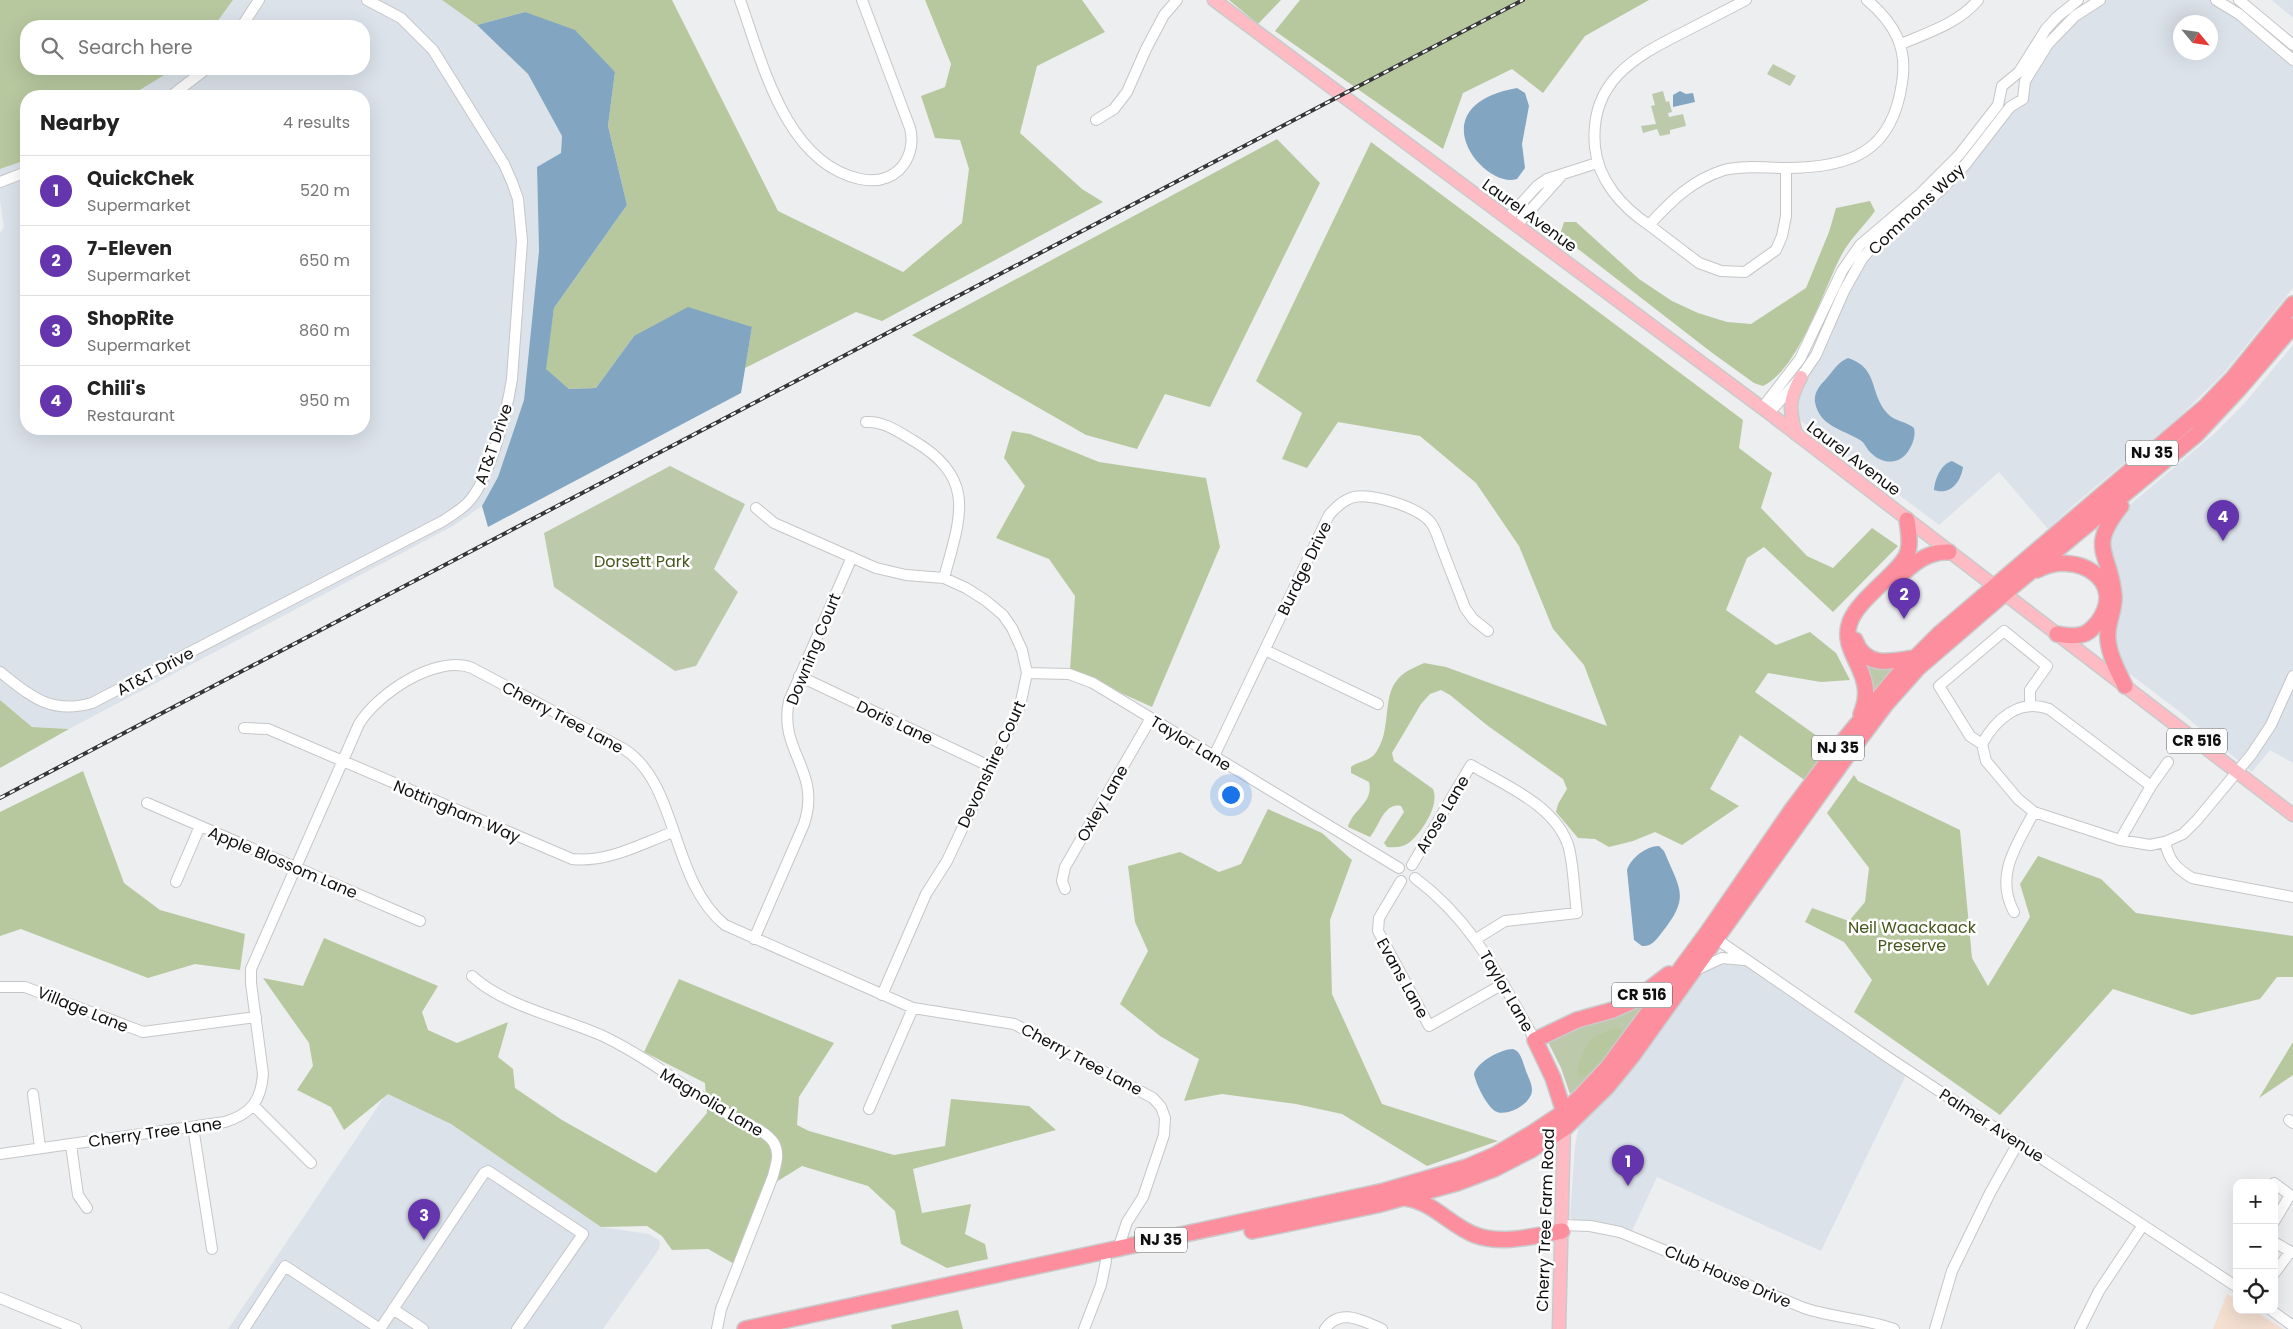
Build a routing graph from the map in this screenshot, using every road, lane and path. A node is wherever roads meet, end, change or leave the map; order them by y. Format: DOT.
graph roads {
  1 [pos="258,0"];
  2 [pos="367,0"];
  3 [pos="740,0"];
  4 [pos="862,0"];
  5 [pos="1177,0"];
  6 [pos="1214,0"];
  7 [pos="1746,0"];
  8 [pos="1867,0"];
  9 [pos="1978,0"];
  10 [pos="2078,0"];
  11 [pos="2100,0"];
  12 [pos="2216,0"];
  13 [pos="2239,0"];
  14 [pos="246,20"];
  15 [pos="1902,44"];
  16 [pos="2293,45"];
  17 [pos="2293,60"];
  18 [pos="198,75"];
  19 [pos="179,90"];
  20 [pos="1096,120"];
  21 [pos="1596,163"];
  22 [pos="1786,168"];
  23 [pos="20,174"];
  24 [pos="0,182"];
  25 [pos="1512,222"];
  26 [pos="1649,225"];
  27 [pos="2293,304"];
  28 [pos="2293,326"];
  29 [pos="1801,377"];
  30 [pos="1765,410"];
  31 [pos="866,422"];
  32 [pos="1796,434"];
  33 [pos="2155,470"];
  34 [pos="756,508"];
  35 [pos="1907,520"];
  36 [pos="1949,552"];
  37 [pos="852,557"];
  38 [pos="2024,577"];
  39 [pos="944,578"];
  40 [pos="2000,590"];
  41 [pos="1488,631"];
  42 [pos="2057,634"];
  43 [pos="1265,650"];
  44 [pos="1913,658"];
  45 [pos="0,672"];
  46 [pos="1027,673"];
  47 [pos="799,676"];
  48 [pos="2293,676"];
  49 [pos="2125,686"];
  50 [pos="1378,704"];
  51 [pos="2030,706"];
  52 [pos="1150,718"];
  53 [pos="1855,726"];
  54 [pos="244,728"];
  55 [pos="1982,744"];
  56 [pos="1214,756"];
  57 [pos="342,761"];
  58 [pos="2168,762"];
  59 [pos="991,767"];
  60 [pos="2235,772"];
  61 [pos="2150,786"];
  62 [pos="146,803"];
  63 [pos="2034,812"];
  64 [pos="2293,815"];
  65 [pos="200,826"];
  66 [pos="673,832"];
  67 [pos="2120,840"];
  68 [pos="2165,842"];
  69 [pos="1412,865"];
  70 [pos="296,868"];
  71 [pos="1398,868"];
  72 [pos="1415,878"];
  73 [pos="1402,881"];
  74 [pos="176,882"];
  75 [pos="1065,889"];
  76 [pos="2293,897"];
  77 [pos="2014,912"];
  78 [pos="420,921"];
  79 [pos="1712,936"];
  80 [pos="754,939"];
  81 [pos="1476,939"];
  82 [pos="1691,955"];
  83 [pos="1749,961"];
  84 [pos="1695,970"];
  85 [pos="472,976"];
  86 [pos="1503,984"];
  87 [pos="0,987"];
  88 [pos="882,995"];
  89 [pos="913,1008"];
  90 [pos="256,1017"];
  91 [pos="1535,1040"];
  92 [pos="33,1094"];
  93 [pos="254,1106"];
  94 [pos="869,1109"];
  95 [pos="1564,1112"];
  96 [pos="193,1127"];
  97 [pos="1565,1128"];
  98 [pos="2018,1143"];
  99 [pos="71,1145"];
  100 [pos="40,1148"];
  101 [pos="0,1154"];
  102 [pos="311,1163"];
  103 [pos="2278,1186"];
  104 [pos="1400,1198"];
  105 [pos="87,1208"];
  106 [pos="2278,1215"];
  107 [pos="2143,1225"];
  108 [pos="1562,1228"];
  109 [pos="2278,1244"];
  110 [pos="212,1249"];
  111 [pos="1118,1250"];
  112 [pos="2291,1252"];
  113 [pos="1106,1261"];
  114 [pos="2278,1269"];
  115 [pos="2233,1284"];
  116 [pos="0,1298"];
  117 [pos="393,1309"];
  118 [pos="2276,1314"];
  119 [pos="2293,1326"];
  120 [pos="76,1329"];
  121 [pos="244,1329"];
  122 [pos="380,1329"];
  123 [pos="422,1329"];
  124 [pos="517,1329"];
  125 [pos="717,1329"];
  126 [pos="745,1329"];
  127 [pos="788,1329"];
  128 [pos="1084,1329"];
  129 [pos="1325,1329"];
  130 [pos="1382,1329"];
  131 [pos="1559,1329"];
  132 [pos="1894,1329"];
  133 [pos="1934,1329"];
  134 [pos="2080,1329"];
  1 -- 14 [label="street"];
  2 -- 45 [label="street, AT&T Drive"];
  3 -- 4 [label="street"];
  5 -- 20 [label="street"];
  6 -- 25 [label="main road, Laurel Avenue"];
  7 -- 21 [label="street"];
  8 -- 15 [label="street"];
  9 -- 15 [label="street"];
  10 -- 30 [label="street, Commons Way"];
  11 -- 29 [label="street, Commons Way"];
  12 -- 17 [label="street"];
  13 -- 16 [label="street"];
  15 -- 22 [label="street"];
  18 -- 19 [label="street"];
  21 -- 25 [label="street"];
  21 -- 26 [label="street"];
  22 -- 26 [label="street"];
  22 -- 26 [label="street"];
  23 -- 24 [label="street"];
  25 -- 30 [label="main road, Laurel Avenue"];
  27 -- 40 [label="highway, NJ 35"];
  28 -- 33 [label="highway, NJ 35"];
  29 -- 30 [label="street, Commons Way"];
  29 -- 32 [label="main road"];
  30 -- 32 [label="main road, Laurel Avenue"];
  31 -- 39 [label="street"];
  32 -- 35 [label="main road, Laurel Avenue"];
  33 -- 38 [label="highway, NJ 35"];
  33 -- 49 [label="highway"];
  34 -- 37 [label="street, Devonshire Court"];
  35 -- 36 [label="main road, Laurel Avenue"];
  35 -- 53 [label="highway"];
  36 -- 40 [label="main road, Laurel Avenue"];
  36 -- 44 [label="highway"];
  37 -- 39 [label="street, Devonshire Court"];
  37 -- 47 [label="street, Downing Court"];
  38 -- 40 [label="highway, NJ 35"];
  38 -- 42 [label="highway"];
  39 -- 46 [label="street, Devonshire Court"];
  40 -- 42 [label="main road, Laurel Avenue / CR 516"];
  40 -- 44 [label="highway, NJ 35"];
  40 -- 79 [label="highway, NJ 35"];
  41 -- 43 [label="street, Burdge Drive"];
  42 -- 49 [label="main road, Laurel Avenue / CR 516"];
  43 -- 50 [label="street"];
  43 -- 56 [label="street, Burdge Drive"];
  44 -- 53 [label="highway, NJ 35"];
  46 -- 52 [label="street, Taylor Lane"];
  46 -- 59 [label="street, Devonshire Court"];
  47 -- 59 [label="street, Doris Lane"];
  47 -- 80 [label="street, Downing Court"];
  48 -- 60 [label="street"];
  49 -- 60 [label="main road, Laurel Avenue / CR 516"];
  51 -- 55 [label="street"];
  51 -- 55 [label="street"];
  51 -- 61 [label="street"];
  52 -- 56 [label="street, Taylor Lane"];
  52 -- 75 [label="street, Oxley Lane"];
  53 -- 79 [label="highway, NJ 35"];
  54 -- 57 [label="street, Nottingham Way"];
  55 -- 63 [label="street"];
  56 -- 71 [label="street, Taylor Lane"];
  57 -- 66 [label="street, Nottingham Way"];
  57 -- 66 [label="street, Cherry Tree Lane"];
  57 -- 70 [label="street, Cherry Tree Lane"];
  58 -- 61 [label="street"];
  59 -- 88 [label="street, Devonshire Court"];
  60 -- 64 [label="main road, Laurel Avenue / CR 516"];
  60 -- 68 [label="street"];
  61 -- 67 [label="street"];
  62 -- 65 [label="street, Apple Blossom Lane"];
  63 -- 67 [label="street"];
  63 -- 77 [label="street"];
  65 -- 70 [label="street, Apple Blossom Lane"];
  65 -- 74 [label="street"];
  66 -- 80 [label="street, Cherry Tree Lane"];
  67 -- 68 [label="street"];
  68 -- 76 [label="street"];
  69 -- 71 [label="street"];
  69 -- 72 [label="street"];
  69 -- 81 [label="street, Arose Lane"];
  70 -- 78 [label="street, Apple Blossom Lane"];
  70 -- 90 [label="street, Cherry Tree Lane"];
  71 -- 73 [label="street"];
  72 -- 73 [label="street"];
  72 -- 81 [label="street, Taylor Lane"];
  73 -- 86 [label="street, Evans Lane"];
  79 -- 82 [label="highway, NJ 35"];
  79 -- 83 [label="street, Palmer Avenue"];
  79 -- 84 [label="highway, NJ 35"];
  80 -- 88 [label="street, Cherry Tree Lane"];
  81 -- 86 [label="street, Taylor Lane"];
  82 -- 91 [label="highway, CR 516"];
  82 -- 95 [label="highway, NJ 35"];
  83 -- 84 [label="street, Palmer Avenue"];
  83 -- 98 [label="street, Palmer Avenue"];
  84 -- 97 [label="highway, NJ 35"];
  85 -- 125 [label="street, Magnolia Lane"];
  86 -- 91 [label="street, Taylor Lane"];
  87 -- 90 [label="street, Village Lane"];
  88 -- 89 [label="street, Cherry Tree Lane"];
  89 -- 94 [label="street"];
  89 -- 111 [label="street, Cherry Tree Lane"];
  90 -- 93 [label="street, Cherry Tree Lane"];
  91 -- 95 [label="highway"];
  92 -- 100 [label="street"];
  93 -- 96 [label="street, Cherry Tree Lane"];
  93 -- 102 [label="street"];
  95 -- 97 [label="main road, Cherry Tree Farm Road"];
  95 -- 111 [label="highway, NJ 35"];
  96 -- 99 [label="street, Cherry Tree Lane"];
  96 -- 110 [label="street"];
  97 -- 104 [label="highway, NJ 35"];
  97 -- 108 [label="main road, Cherry Tree Farm Road"];
  98 -- 107 [label="street, Palmer Avenue"];
  98 -- 133 [label="street"];
  99 -- 100 [label="street, Cherry Tree Lane"];
  99 -- 105 [label="street"];
  100 -- 101 [label="street, Cherry Tree Lane"];
  103 -- 106 [label="street"];
  104 -- 108 [label="highway"];
  104 -- 113 [label="highway, NJ 35"];
  107 -- 115 [label="street, Palmer Avenue"];
  107 -- 134 [label="street"];
  108 -- 131 [label="main road, Cherry Tree Farm Road"];
  108 -- 132 [label="street, Club House Drive"];
  109 -- 112 [label="street"];
  111 -- 126 [label="highway, NJ 35"];
  112 -- 114 [label="street"];
  113 -- 127 [label="highway, NJ 35"];
  113 -- 128 [label="street"];
  116 -- 120 [label="street"];
  117 -- 122 [label="street"];
  117 -- 123 [label="street"];
  117 -- 124 [label="street"];
  118 -- 119 [label="street"];
  121 -- 122 [label="street"];
  129 -- 130 [label="street"];
}
